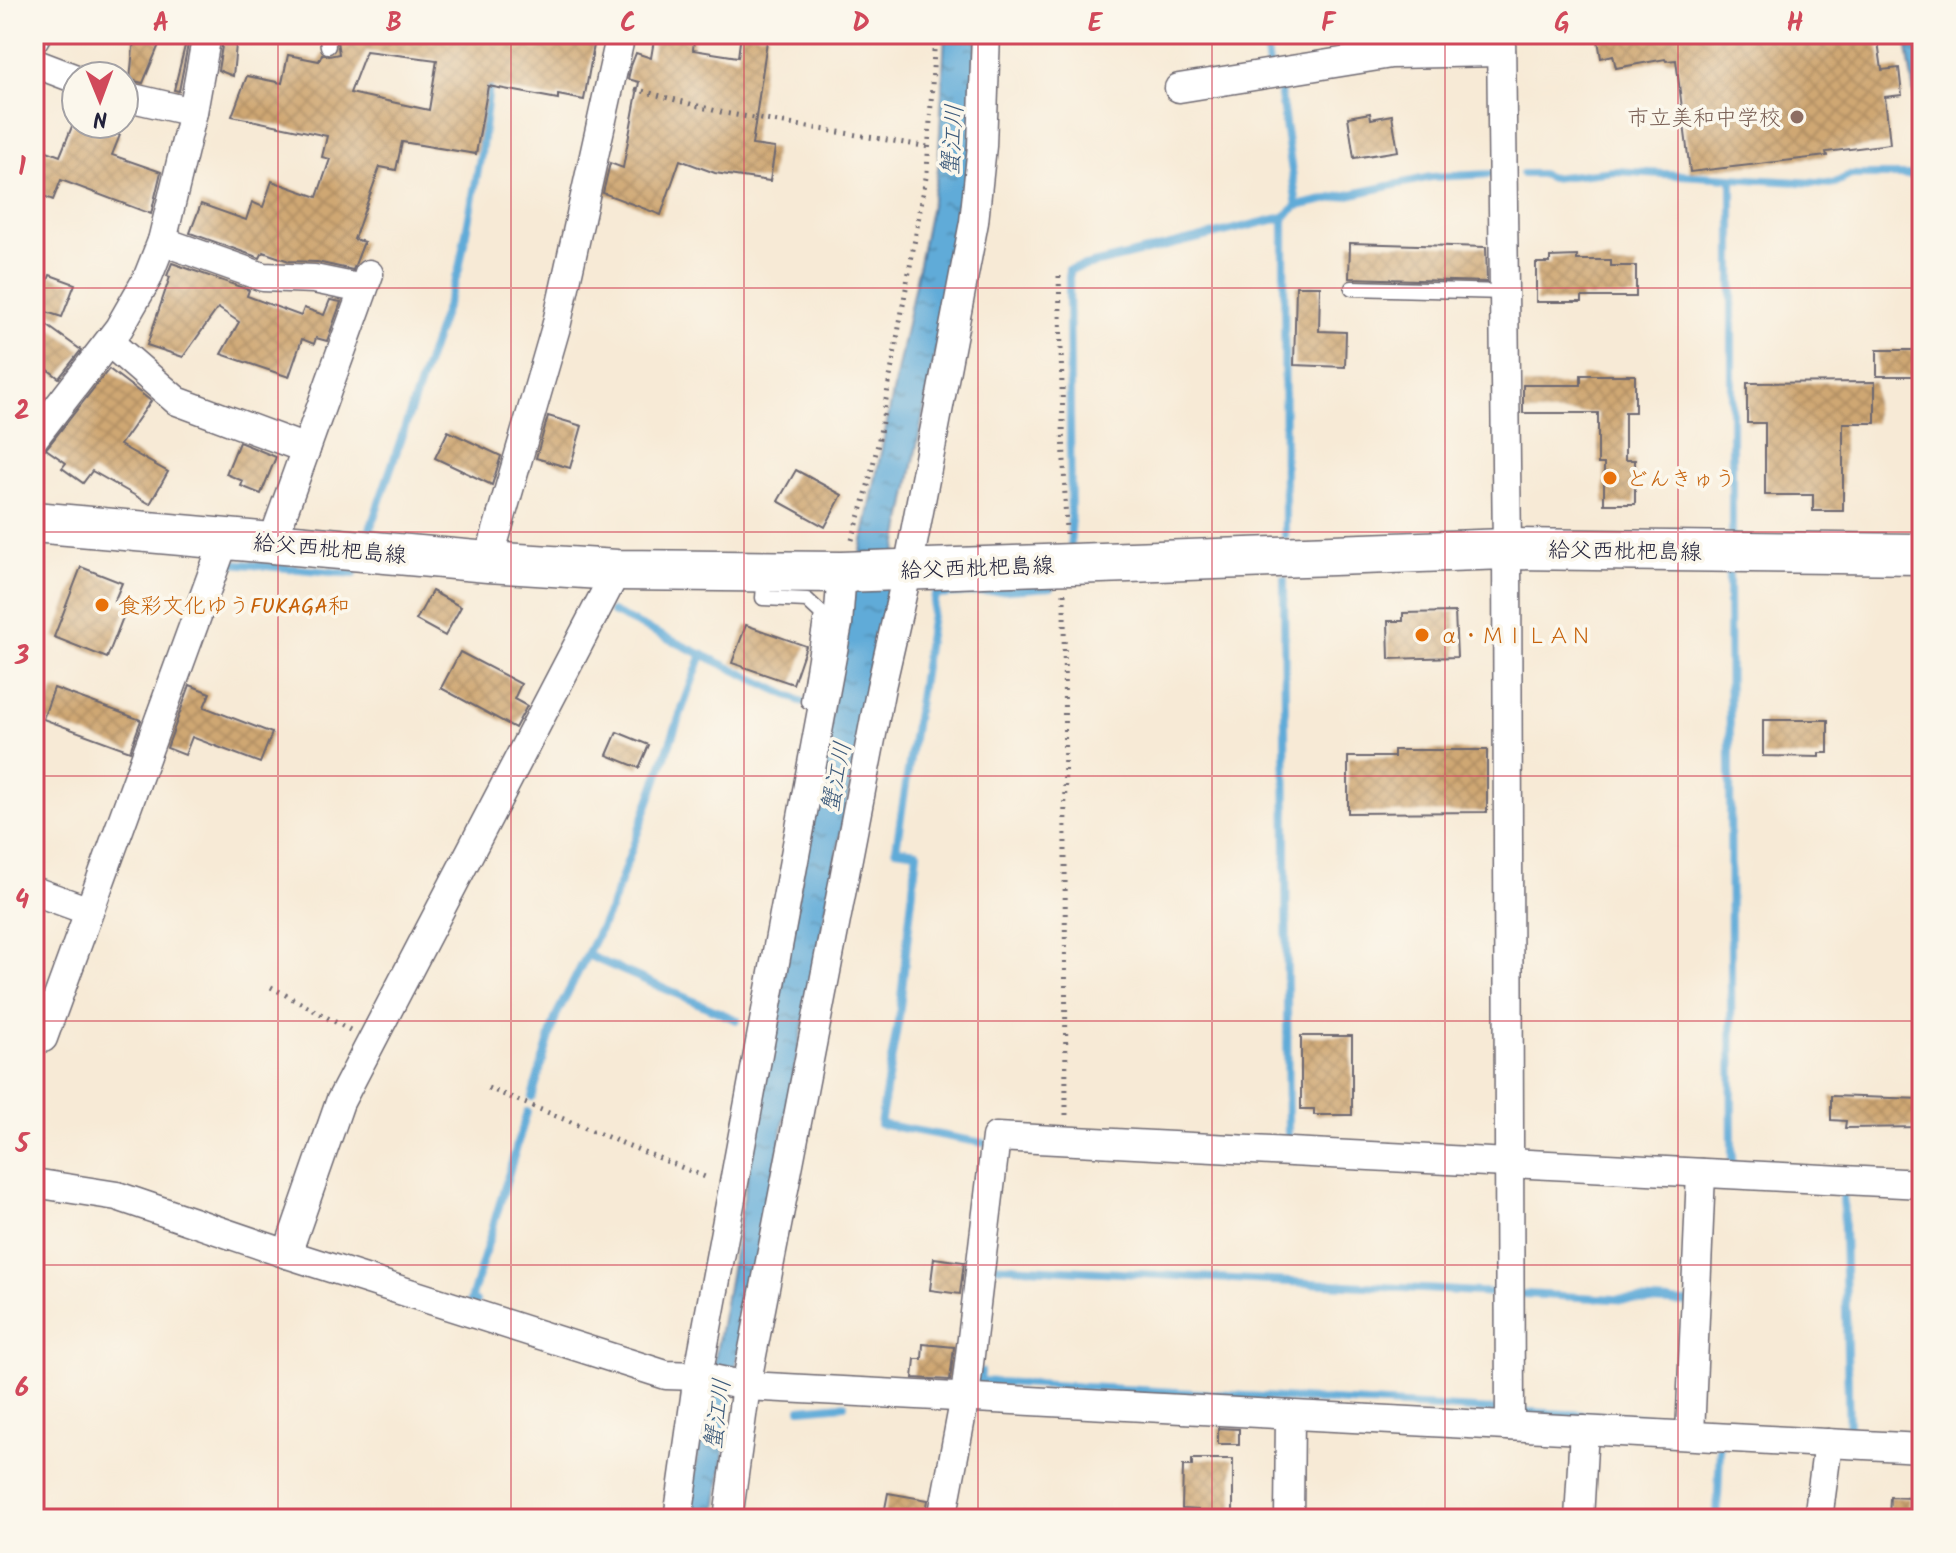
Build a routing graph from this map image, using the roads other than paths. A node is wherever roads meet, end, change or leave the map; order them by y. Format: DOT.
graph roads {
  1 [pos="207,34"];
  2 [pos="621,34"];
  3 [pos="986,34"];
  4 [pos="1501,43"];
  5 [pos="34,63"];
  6 [pos="60,73"];
  7 [pos="1179,88"];
  8 [pos="140,100"];
  9 [pos="193,112"];
  10 [pos="162,241"];
  11 [pos="1352,288"];
  12 [pos="1504,292"];
  13 [pos="109,342"];
  14 [pos="34,438"];
  15 [pos="306,449"];
  16 [pos="34,522"];
  17 [pos="225,539"];
  18 [pos="272,543"];
  19 [pos="1507,549"];
  20 [pos="1922,554"];
  21 [pos="488,562"];
  22 [pos="908,569"];
  23 [pos="617,570"];
  24 [pos="765,571"];
  25 [pos="842,572"];
  26 [pos="808,701"];
  27 [pos="34,891"];
  28 [pos="89,911"];
  29 [pos="43,1038"];
  30 [pos="1510,1163"];
  31 [pos="1701,1173"];
  32 [pos="34,1183"];
  33 [pos="1922,1184"];
  34 [pos="287,1254"];
  35 [pos="698,1376"];
  36 [pos="746,1386"];
  37 [pos="965,1397"];
  38 [pos="1290,1415"];
  39 [pos="1510,1426"];
  40 [pos="1584,1430"];
  41 [pos="1690,1435"];
  42 [pos="1828,1443"];
  43 [pos="1922,1448"];
  44 [pos="678,1519"];
  45 [pos="728,1519"];
  46 [pos="942,1519"];
  47 [pos="1289,1519"];
  48 [pos="1579,1519"];
  49 [pos="1818,1519"];
  1 -- 9 [label="street"];
  2 -- 21 [label="street"];
  3 -- 22 [label="street"];
  4 -- 7 [label="street"];
  4 -- 12 [label="street"];
  5 -- 6 [label="street"];
  8 -- 9 [label="street"];
  9 -- 10 [label="street"];
  10 -- 13 [label="street"];
  10 -- 15 [label="street"];
  11 -- 12 [label="lane"];
  12 -- 19 [label="street"];
  13 -- 14 [label="street"];
  13 -- 15 [label="street"];
  15 -- 18 [label="street"];
  16 -- 17 [label="main road, 給父西枇杷島線"];
  17 -- 18 [label="main road, 給父西枇杷島線"];
  17 -- 28 [label="street"];
  18 -- 21 [label="main road, 給父西枇杷島線"];
  19 -- 20 [label="main road, 給父西枇杷島線"];
  19 -- 22 [label="main road, 給父西枇杷島線"];
  19 -- 30 [label="street"];
  21 -- 23 [label="main road, 給父西枇杷島線"];
  22 -- 25 [label="main road, 給父西枇杷島線"];
  22 -- 36 [label="street"];
  23 -- 24 [label="main road, 給父西枇杷島線"];
  23 -- 34 [label="street"];
  24 -- 25 [label="main road, 給父西枇杷島線"];
  24 -- 26 [label="lane"];
  25 -- 35 [label="street"];
  27 -- 28 [label="street"];
  28 -- 29 [label="street"];
  30 -- 31 [label="street"];
  30 -- 37 [label="street"];
  30 -- 39 [label="street"];
  31 -- 33 [label="street"];
  31 -- 41 [label="street"];
  32 -- 34 [label="street"];
  34 -- 35 [label="street"];
  35 -- 36 [label="street"];
  35 -- 44 [label="street"];
  36 -- 37 [label="street"];
  36 -- 45 [label="street"];
  37 -- 38 [label="street"];
  37 -- 46 [label="street"];
  38 -- 39 [label="street"];
  38 -- 47 [label="street"];
  39 -- 40 [label="street"];
  40 -- 41 [label="street"];
  40 -- 48 [label="street"];
  41 -- 42 [label="street"];
  42 -- 43 [label="street"];
  42 -- 49 [label="street"];
}
